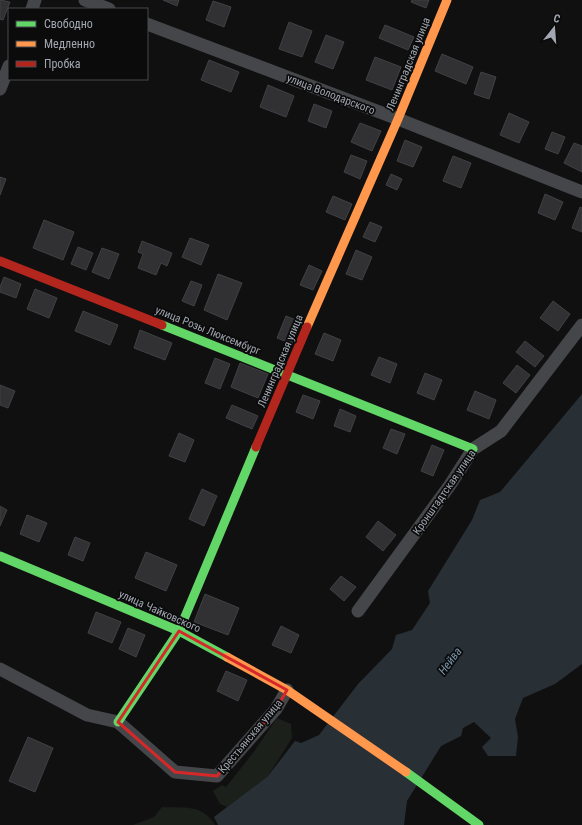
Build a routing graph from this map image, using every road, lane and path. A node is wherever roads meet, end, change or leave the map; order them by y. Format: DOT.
graph roads {
  1 [pos="85,0"];
  2 [pos="447,0"];
  3 [pos="106,8"];
  4 [pos="148,24"];
  5 [pos="8,69"];
  6 [pos="0,89"];
  7 [pos="398,119"];
  8 [pos="582,192"];
  9 [pos="0,261"];
  10 [pos="582,325"];
  11 [pos="287,374"];
  12 [pos="473,449"];
  13 [pos="0,556"];
  14 [pos="358,611"];
  15 [pos="179,631"];
  16 [pos="0,669"];
  17 [pos="287,690"];
  18 [pos="118,722"];
  19 [pos="479,825"];
  1 -- 3 [label="street"];
  2 -- 7 [label="street, Ленинградская улица"];
  4 -- 7 [label="street, улица Володарского"];
  5 -- 6 [label="street"];
  7 -- 8 [label="street, улица Володарского"];
  7 -- 11 [label="street, Ленинградская улица"];
  9 -- 11 [label="street, улица Розы Люксембург"];
  10 -- 12 [label="street, Кронштадтская улица"];
  11 -- 12 [label="street, улица Розы Люксембург"];
  11 -- 15 [label="street, Ленинградская улица"];
  12 -- 14 [label="street, Кронштадтская улица"];
  13 -- 15 [label="street, улица Чайковского"];
  15 -- 17 [label="street, улица Чайковского"];
  15 -- 18 [label="street, Ленинградская улица"];
  16 -- 18 [label="street, Крестьянская улица"];
  17 -- 18 [label="street, Крестьянская улица"];
  17 -- 19 [label="street, улица Чайковского"];
}
